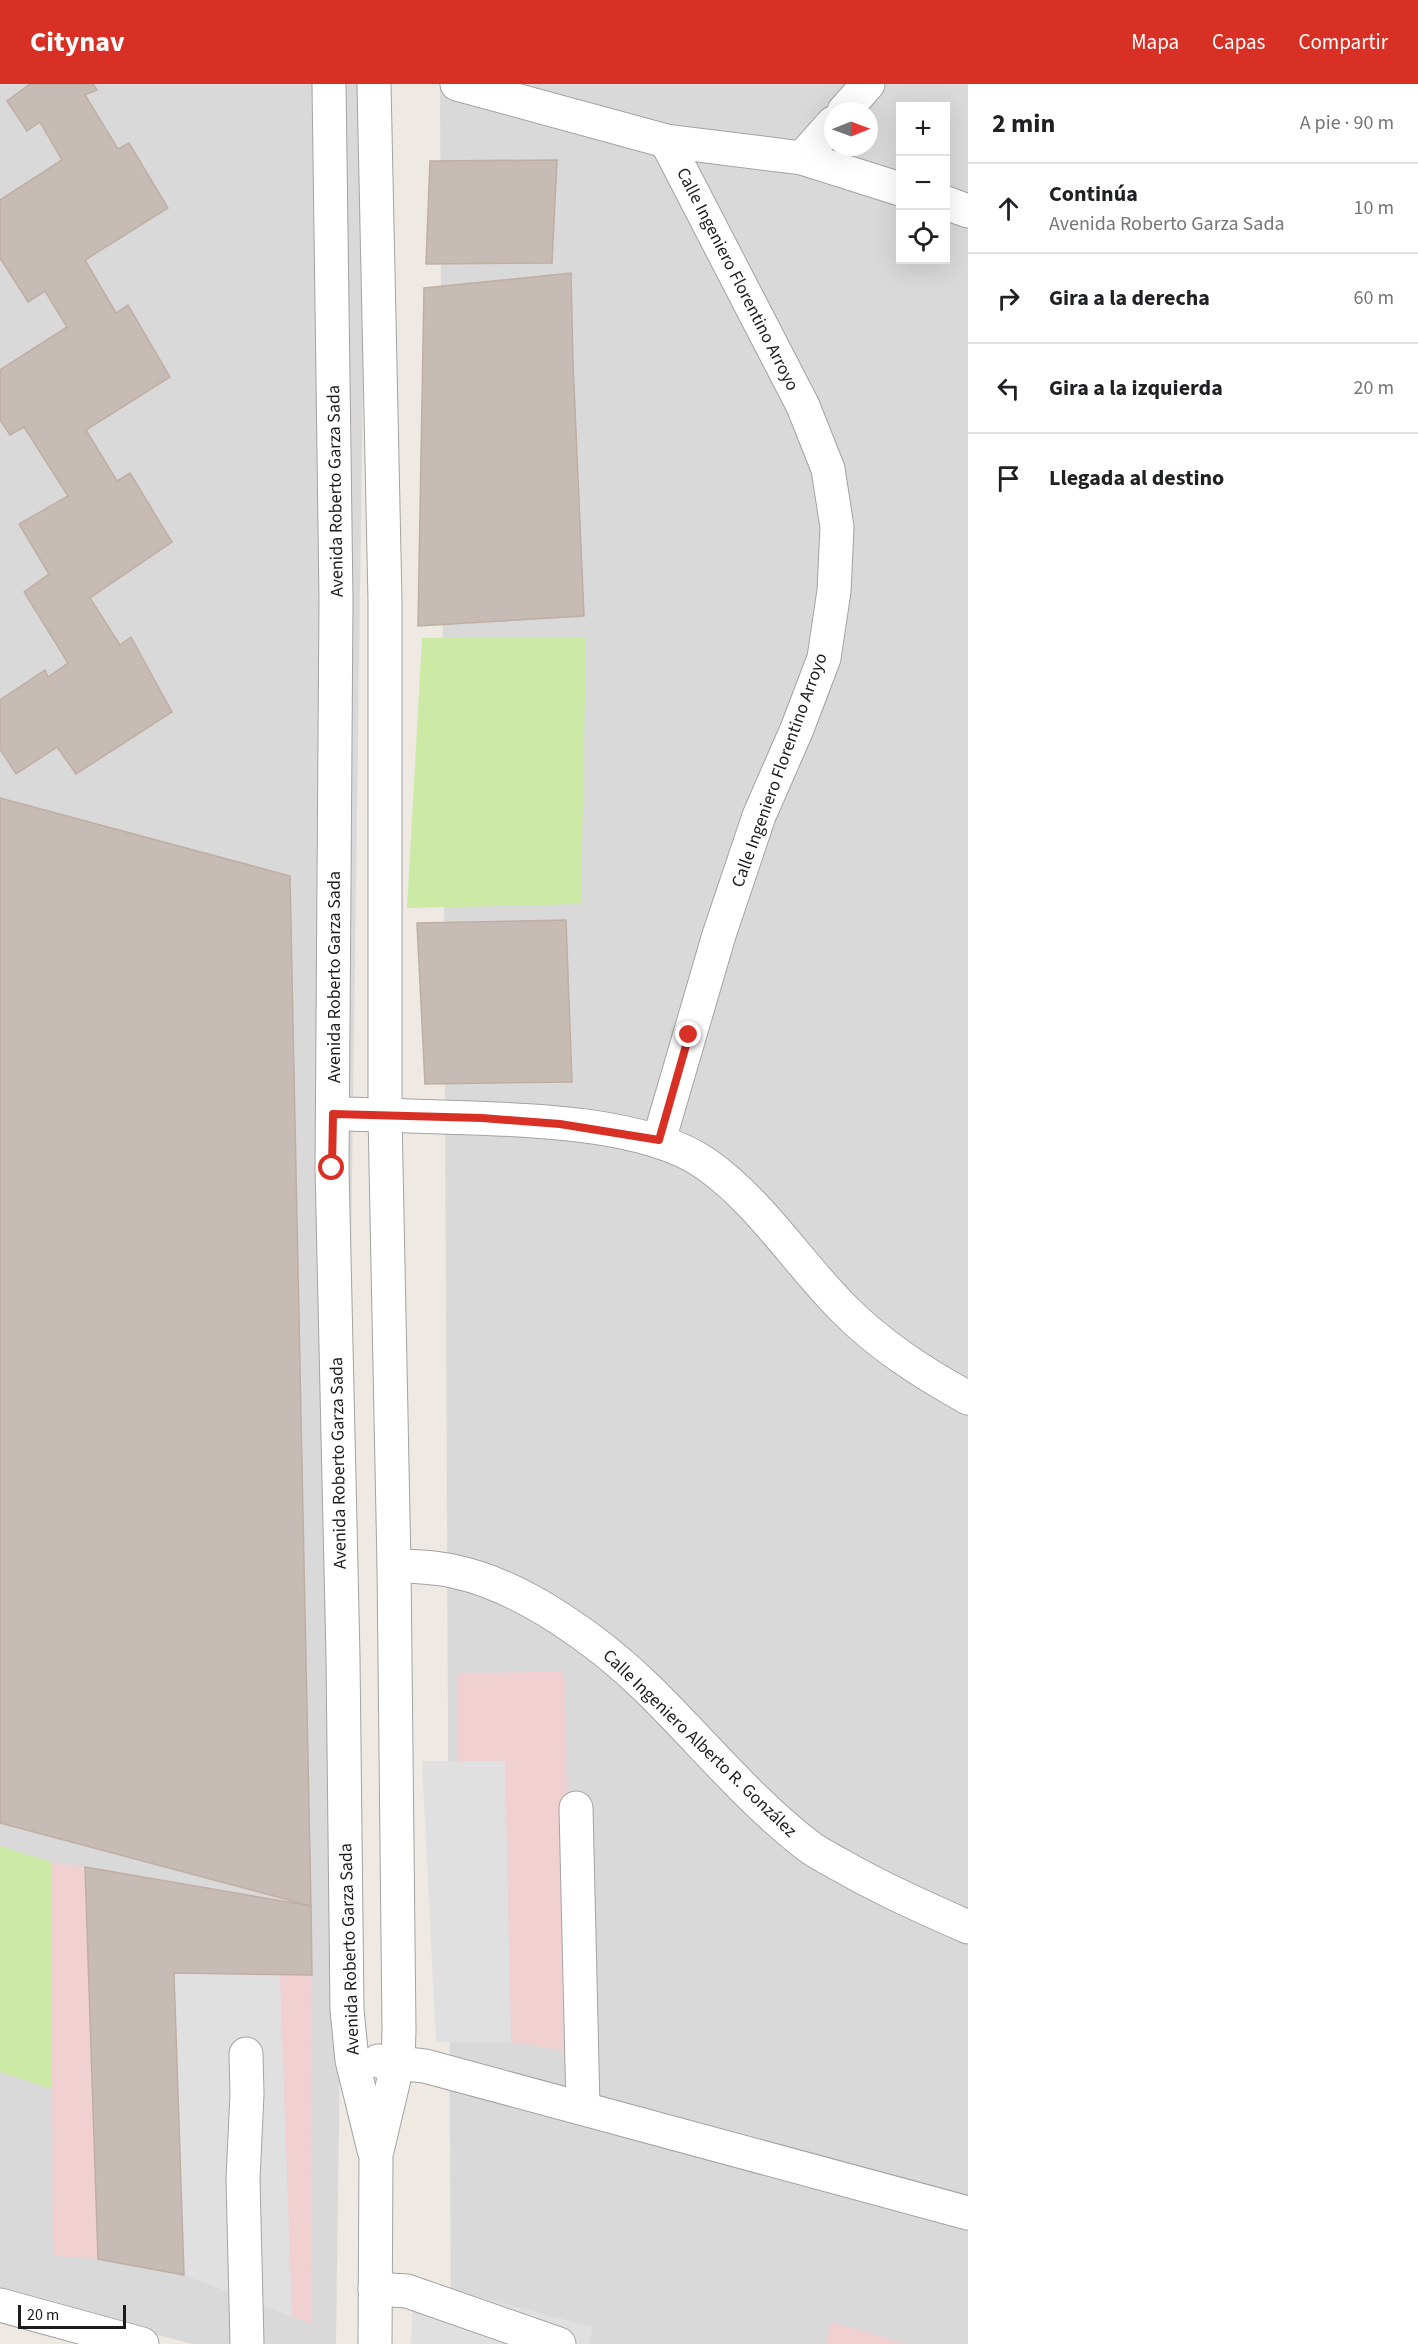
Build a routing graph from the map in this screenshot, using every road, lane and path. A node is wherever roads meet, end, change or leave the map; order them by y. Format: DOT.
graph roads {
  1 [pos="329,84"];
  2 [pos="374,84"];
  3 [pos="458,84"];
  4 [pos="868,84"];
  5 [pos="852,102"];
  6 [pos="824,133"];
  7 [pos="666,141"];
  8 [pos="802,158"];
  9 [pos="896,188"];
  10 [pos="950,205"];
  11 [pos="968,210"];
  12 [pos="333,1114"];
  13 [pos="385,1115"];
  14 [pos="659,1140"];
  15 [pos="968,1398"];
  16 [pos="394,1566"];
  17 [pos="576,1808"];
  18 [pos="968,1927"];
  19 [pos="246,2054"];
  20 [pos="352,2060"];
  21 [pos="398,2062"];
  22 [pos="583,2107"];
  23 [pos="376,2155"];
  24 [pos="968,2213"];
  25 [pos="375,2289"];
  26 [pos="0,2305"];
  27 [pos="526,2338"];
  28 [pos="142,2344"];
  29 [pos="248,2344"];
  30 [pos="375,2344"];
  31 [pos="559,2344"];
  1 -- 12 [label="street, Avenida Roberto Garza Sada"];
  2 -- 13 [label="street, Avenida Roberto Garza Sada"];
  3 -- 7 [label="street"];
  4 -- 5 [label="street"];
  6 -- 8 [label="street"];
  7 -- 8 [label="street"];
  7 -- 14 [label="street, Calle Ingeniero Florentino Arroyo"];
  8 -- 9 [label="street"];
  10 -- 11 [label="street"];
  12 -- 13 [label="street"];
  12 -- 20 [label="street, Avenida Roberto Garza Sada"];
  13 -- 14 [label="street"];
  13 -- 16 [label="street, Avenida Roberto Garza Sada"];
  14 -- 15 [label="street"];
  16 -- 18 [label="street, Calle Ingeniero Alberto R. González"];
  16 -- 21 [label="street, Avenida Roberto Garza Sada"];
  17 -- 22 [label="street"];
  19 -- 29 [label="street"];
  20 -- 21 [label="street"];
  20 -- 23 [label="street, Avenida Roberto Garza Sada"];
  21 -- 22 [label="street"];
  21 -- 23 [label="street, Avenida Roberto Garza Sada"];
  22 -- 24 [label="street"];
  23 -- 25 [label="street, Avenida Roberto Garza Sada"];
  25 -- 27 [label="street"];
  25 -- 30 [label="street, Avenida Roberto Garza Sada"];
  26 -- 28 [label="street"];
  27 -- 31 [label="street"];
}
